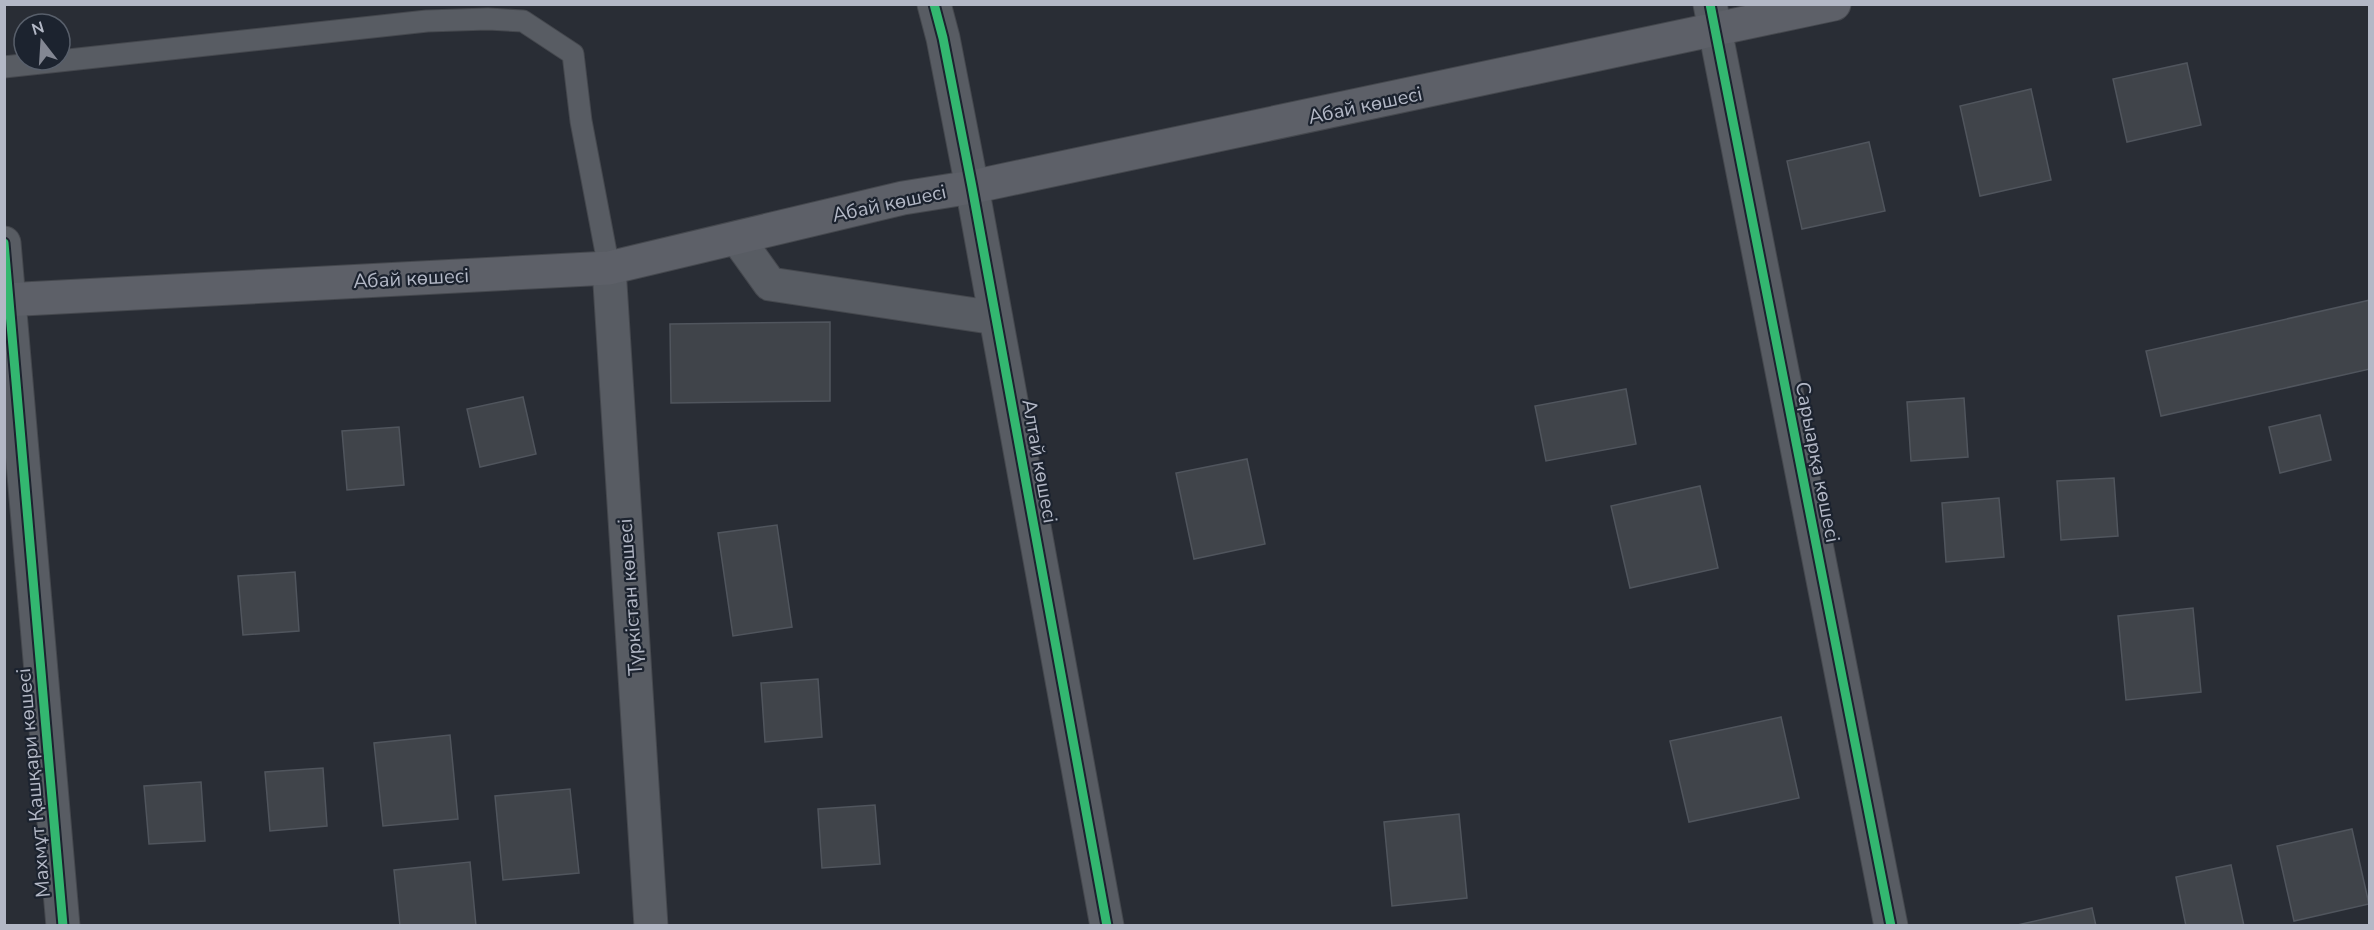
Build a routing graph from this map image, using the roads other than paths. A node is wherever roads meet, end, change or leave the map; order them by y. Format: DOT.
graph roads {
  1 [pos="934,4"];
  2 [pos="1834,4"];
  3 [pos="487,12"];
  4 [pos="1712,18"];
  5 [pos="4,67"];
  6 [pos="972,187"];
  7 [pos="737,238"];
  8 [pos="4,243"];
  9 [pos="609,268"];
  10 [pos="7,299"];
  11 [pos="996,318"];
  12 [pos="63,926"];
  13 [pos="651,926"];
  14 [pos="1107,926"];
  15 [pos="1891,926"];
  1 -- 6 [label="street, Алтай көшесі"];
  2 -- 4 [label="main road, Абай көшесі"];
  3 -- 5 [label="lane"];
  3 -- 9 [label="lane"];
  4 -- 6 [label="main road, Абай көшесі"];
  4 -- 15 [label="street, Сарыарқа көшесі"];
  6 -- 7 [label="main road, Абай көшесі"];
  6 -- 11 [label="street, Алтай көшесі"];
  7 -- 9 [label="main road, Абай көшесі"];
  7 -- 11 [label="street"];
  8 -- 10 [label="street, Махмұт Қашқари көшесі"];
  9 -- 10 [label="main road, Абай көшесі"];
  9 -- 13 [label="street, Түркістан көшесі"];
  10 -- 12 [label="street, Махмұт Қашқари көшесі"];
  11 -- 14 [label="street, Алтай көшесі"];
}
